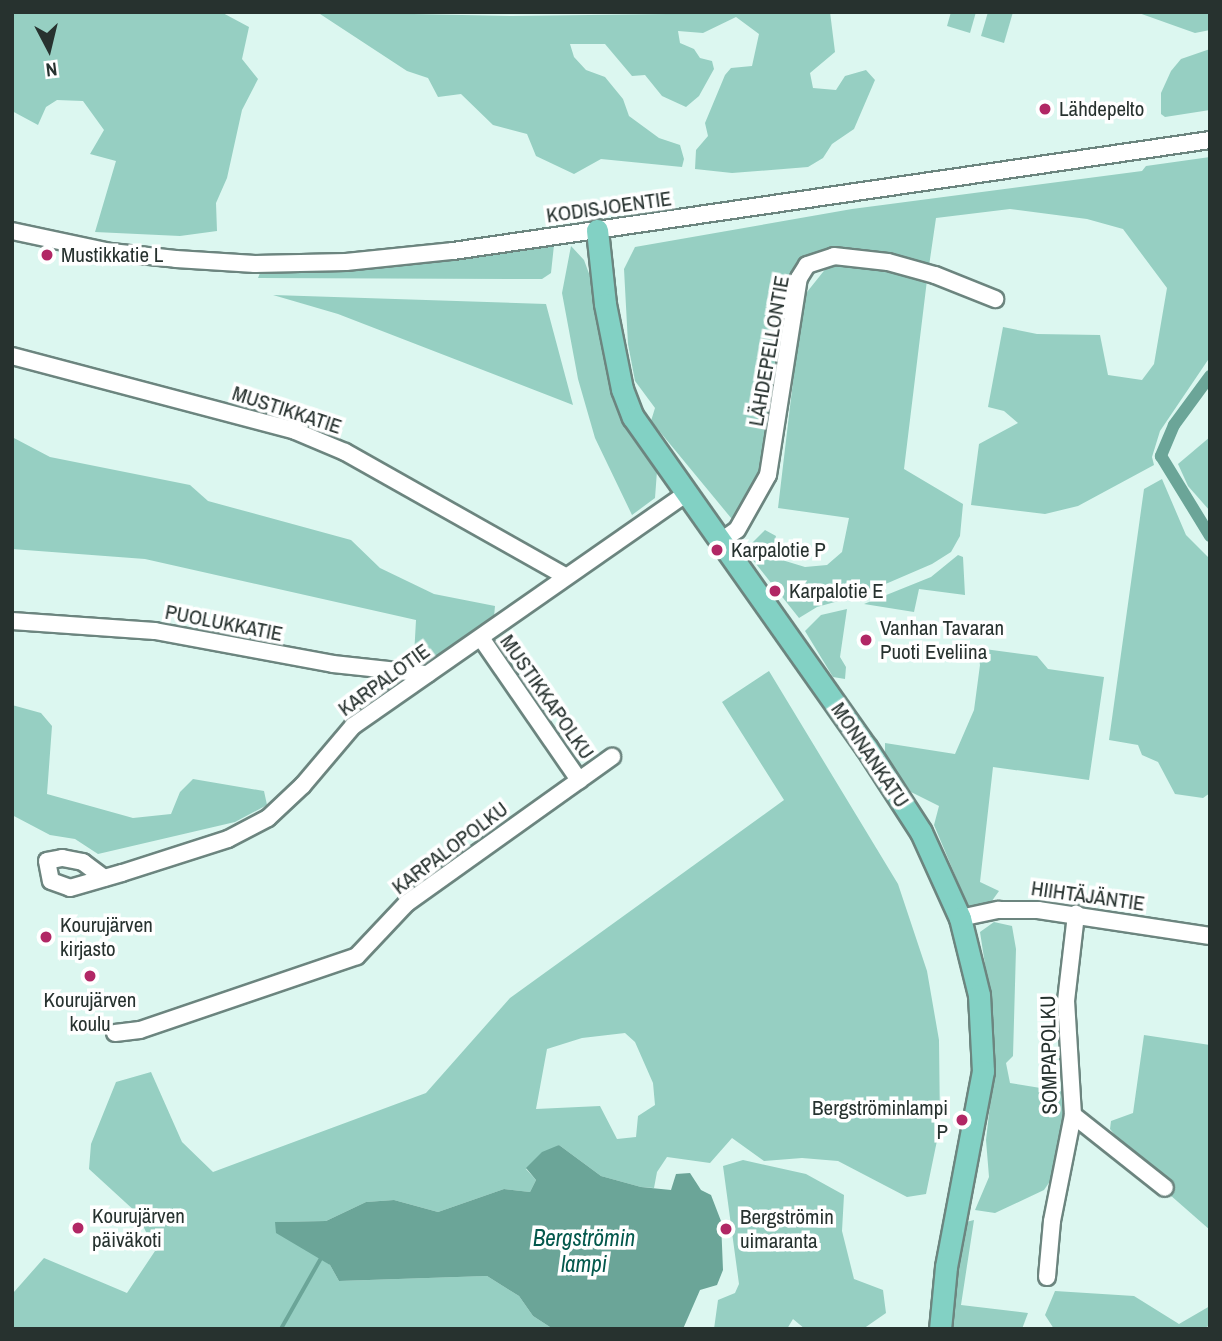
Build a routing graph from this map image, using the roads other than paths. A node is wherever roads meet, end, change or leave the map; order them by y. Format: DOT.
graph roads {
  1 [pos="1210,140"];
  2 [pos="597,230"];
  3 [pos="12,231"];
  4 [pos="995,299"];
  5 [pos="12,356"];
  6 [pos="685,494"];
  7 [pos="721,541"];
  8 [pos="565,576"];
  9 [pos="12,621"];
  10 [pos="481,638"];
  11 [pos="426,674"];
  12 [pos="612,757"];
  13 [pos="579,780"];
  14 [pos="104,878"];
  15 [pos="1076,914"];
  16 [pos="960,918"];
  17 [pos="1210,936"];
  18 [pos="115,1033"];
  19 [pos="1073,1115"];
  20 [pos="1166,1188"];
  21 [pos="1047,1278"];
  22 [pos="940,1329"];
  1 -- 2 [label="street, KODISJOENTIE"];
  2 -- 3 [label="street, KODISJOENTIE"];
  2 -- 6 [label="main road, MONNANKATU"];
  4 -- 7 [label="street, LÄHDEPELLONTIE"];
  5 -- 8 [label="street, MUSTIKKATIE"];
  6 -- 7 [label="main road, MONNANKATU"];
  6 -- 8 [label="street, KARPALOTIE"];
  7 -- 16 [label="main road, MONNANKATU"];
  8 -- 10 [label="street, KARPALOTIE"];
  9 -- 11 [label="street, PUOLUKKATIE"];
  10 -- 11 [label="street, KARPALOTIE"];
  10 -- 13 [label="street, MUSTIKKAPOLKU"];
  11 -- 14 [label="street, KARPALOTIE"];
  12 -- 13 [label="street, KARPALOPOLKU"];
  13 -- 18 [label="street, KARPALOPOLKU"];
  15 -- 16 [label="street, HIIHTÄJÄNTIE"];
  15 -- 17 [label="street, HIIHTÄJÄNTIE"];
  15 -- 19 [label="street, SOMPAPOLKU"];
  16 -- 22 [label="main road, MONNANKATU"];
  19 -- 20 [label="street"];
  19 -- 21 [label="street, SOMPAPOLKU"];
}
